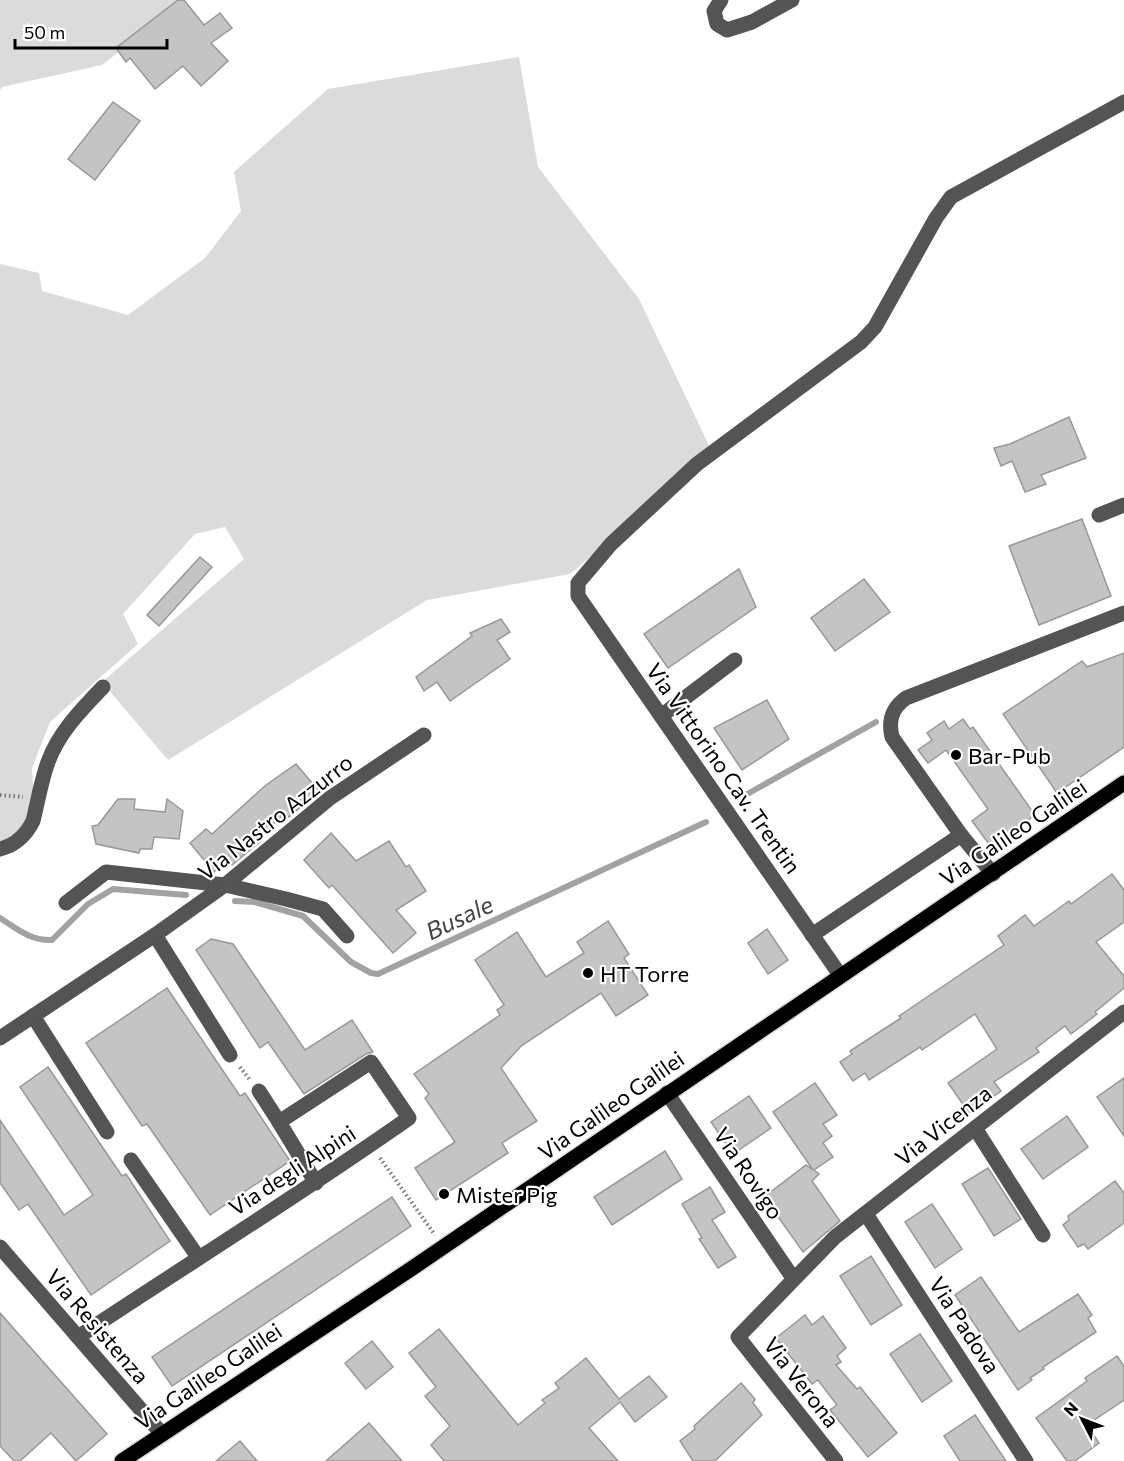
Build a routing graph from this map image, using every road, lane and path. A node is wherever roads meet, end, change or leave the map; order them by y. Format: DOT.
graph roads {
  1 [pos="721,0"];
  2 [pos="792,0"];
  3 [pos="1124,102"];
  4 [pos="1124,505"];
  5 [pos="1099,515"];
  6 [pos="1124,614"];
  7 [pos="735,660"];
  8 [pos="103,687"];
  9 [pos="661,716"];
  10 [pos="424,735"];
  11 [pos="1124,783"];
  12 [pos="0,795"];
  13 [pos="26,796"];
  14 [pos="961,835"];
  15 [pos="0,849"];
  16 [pos="993,874"];
  17 [pos="225,885"];
  18 [pos="66,903"];
  19 [pos="154,935"];
  20 [pos="812,935"];
  21 [pos="347,936"];
  22 [pos="840,975"];
  23 [pos="1124,1011"];
  24 [pos="33,1016"];
  25 [pos="0,1038"];
  26 [pos="230,1054"];
  27 [pos="259,1091"];
  28 [pos="667,1093"];
  29 [pos="279,1122"];
  30 [pos="975,1128"];
  31 [pos="107,1131"];
  32 [pos="370,1145"];
  33 [pos="131,1160"];
  34 [pos="316,1183"];
  35 [pos="866,1214"];
  36 [pos="1043,1235"];
  37 [pos="437,1238"];
  38 [pos="0,1247"];
  39 [pos="198,1257"];
  40 [pos="793,1278"];
  41 [pos="78,1337"];
  42 [pos="162,1434"];
  43 [pos="122,1461"];
  44 [pos="836,1461"];
  45 [pos="1026,1461"];
  1 -- 2 [label="street"];
  3 -- 9 [label="street, Via Vittorino Cav. Trentin"];
  4 -- 5 [label="street"];
  6 -- 14 [label="street"];
  7 -- 9 [label="street"];
  8 -- 15 [label="street"];
  9 -- 20 [label="street, Via Vittorino Cav. Trentin"];
  10 -- 17 [label="street, Via Nastro Azzurro"];
  11 -- 16 [label="main road, Via Galileo Galilei"];
  12 -- 13 [label="path"];
  14 -- 16 [label="street"];
  14 -- 20 [label="street, Via Galileo Galilei"];
  16 -- 22 [label="main road, Via Galileo Galilei"];
  17 -- 18 [label="street"];
  17 -- 19 [label="street, Via Nastro Azzurro"];
  17 -- 21 [label="street"];
  19 -- 24 [label="street, Via Nastro Azzurro"];
  19 -- 26 [label="street"];
  20 -- 22 [label="street, Via Vittorino Cav. Trentin"];
  22 -- 28 [label="main road, Via Galileo Galilei"];
  23 -- 30 [label="street, Via Vicenza"];
  24 -- 25 [label="street, Via Nastro Azzurro"];
  24 -- 31 [label="street"];
  26 -- 27 [label="path"];
  27 -- 29 [label="street"];
  28 -- 40 [label="street, Via Rovigo"];
  28 -- 42 [label="main road, Via Galileo Galilei"];
  29 -- 32 [label="street, Via degli Alpini"];
  29 -- 34 [label="street"];
  30 -- 35 [label="street, Via Vicenza"];
  30 -- 36 [label="street"];
  32 -- 34 [label="street, Via degli Alpini"];
  32 -- 37 [label="path"];
  33 -- 39 [label="street"];
  34 -- 39 [label="street, Via degli Alpini"];
  35 -- 40 [label="street, Via Vicenza"];
  35 -- 45 [label="street, Via Padova"];
  38 -- 41 [label="street, Via Resistenza"];
  39 -- 41 [label="street, Via degli Alpini"];
  40 -- 44 [label="street, Via Verona"];
  41 -- 42 [label="street, Via Resistenza"];
  42 -- 43 [label="main road, Via Galileo Galilei"];
}
